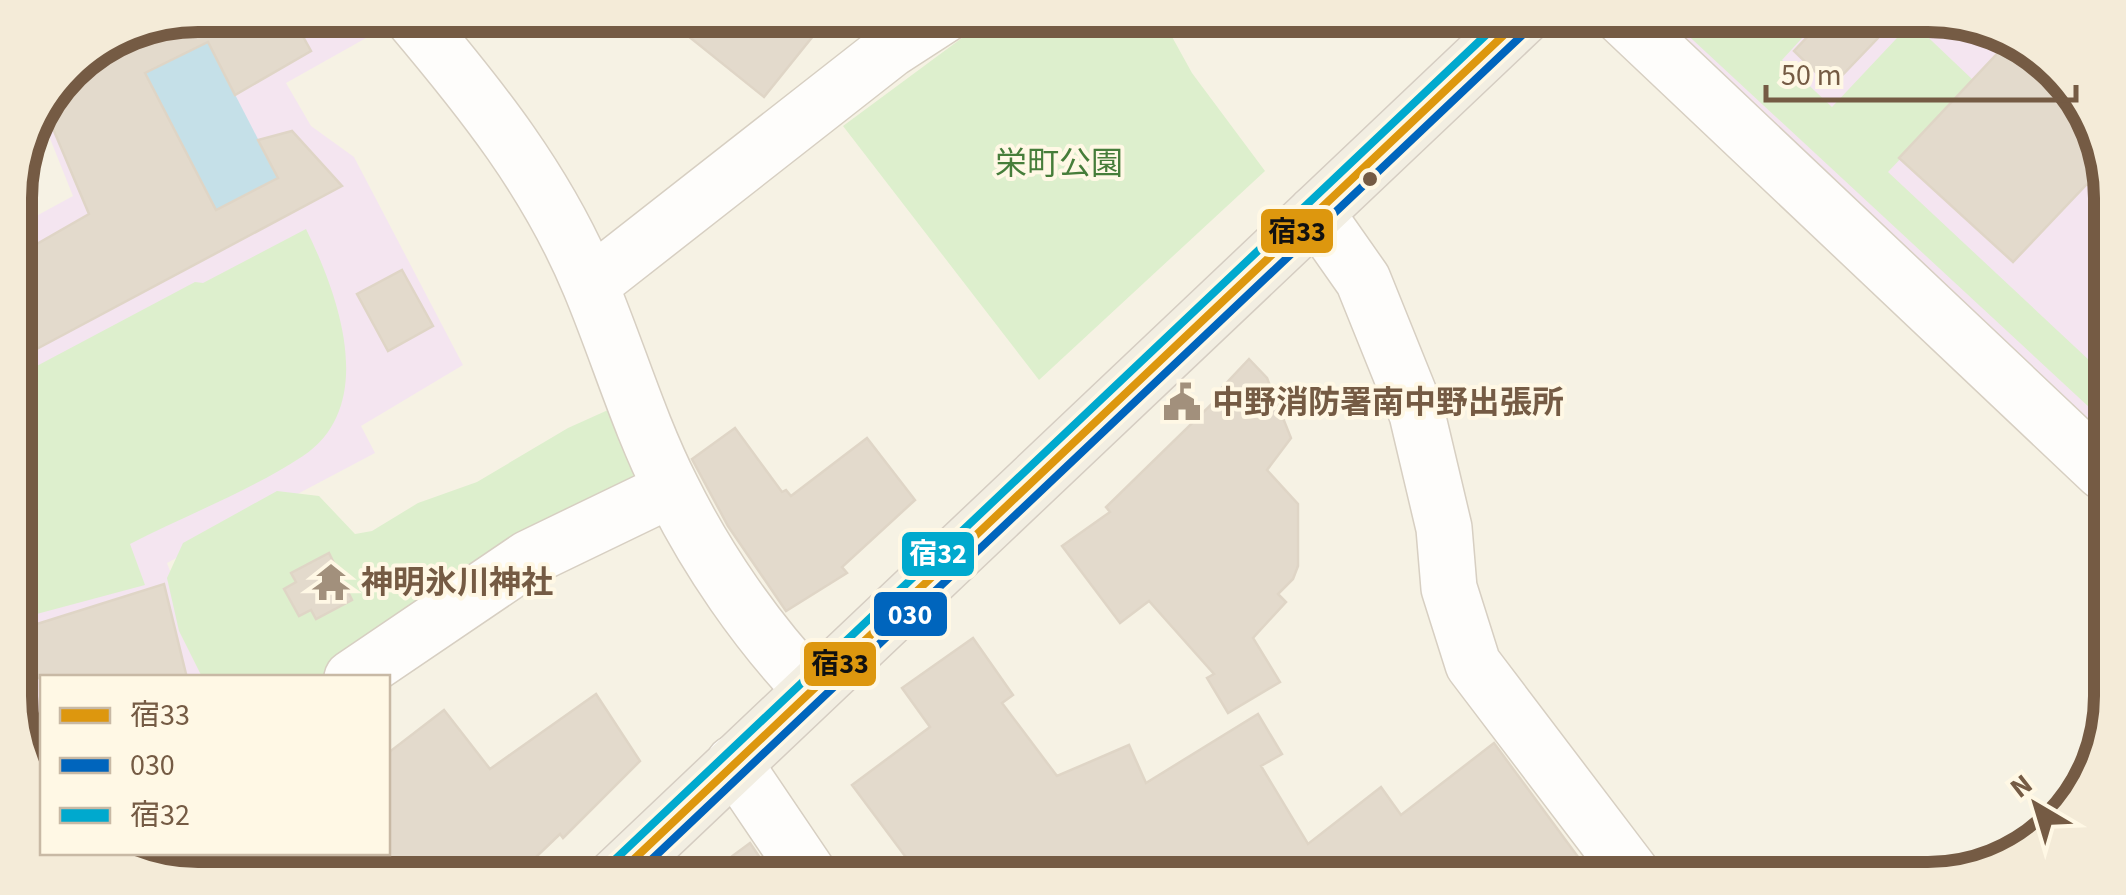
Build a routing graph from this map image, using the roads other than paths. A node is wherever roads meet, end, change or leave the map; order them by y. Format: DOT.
graph roads {
  1 [pos="424,32"];
  2 [pos="918,32"];
  3 [pos="1507,32"];
  4 [pos="1638,32"];
  5 [pos="1316,213"];
  6 [pos="590,285"];
  7 [pos="2094,463"];
  8 [pos="672,489"];
  9 [pos="356,675"];
  10 [pos="810,688"];
  11 [pos="734,763"];
  12 [pos="631,862"];
  13 [pos="801,862"];
  14 [pos="1624,862"];
  1 -- 6 [label="street"];
  2 -- 6 [label="street"];
  3 -- 5 [label="main road"];
  4 -- 7 [label="street"];
  5 -- 10 [label="main road"];
  5 -- 14 [label="street"];
  6 -- 8 [label="street"];
  8 -- 9 [label="street"];
  8 -- 10 [label="street"];
  10 -- 11 [label="main road"];
  11 -- 12 [label="main road"];
  11 -- 13 [label="street"];
}
